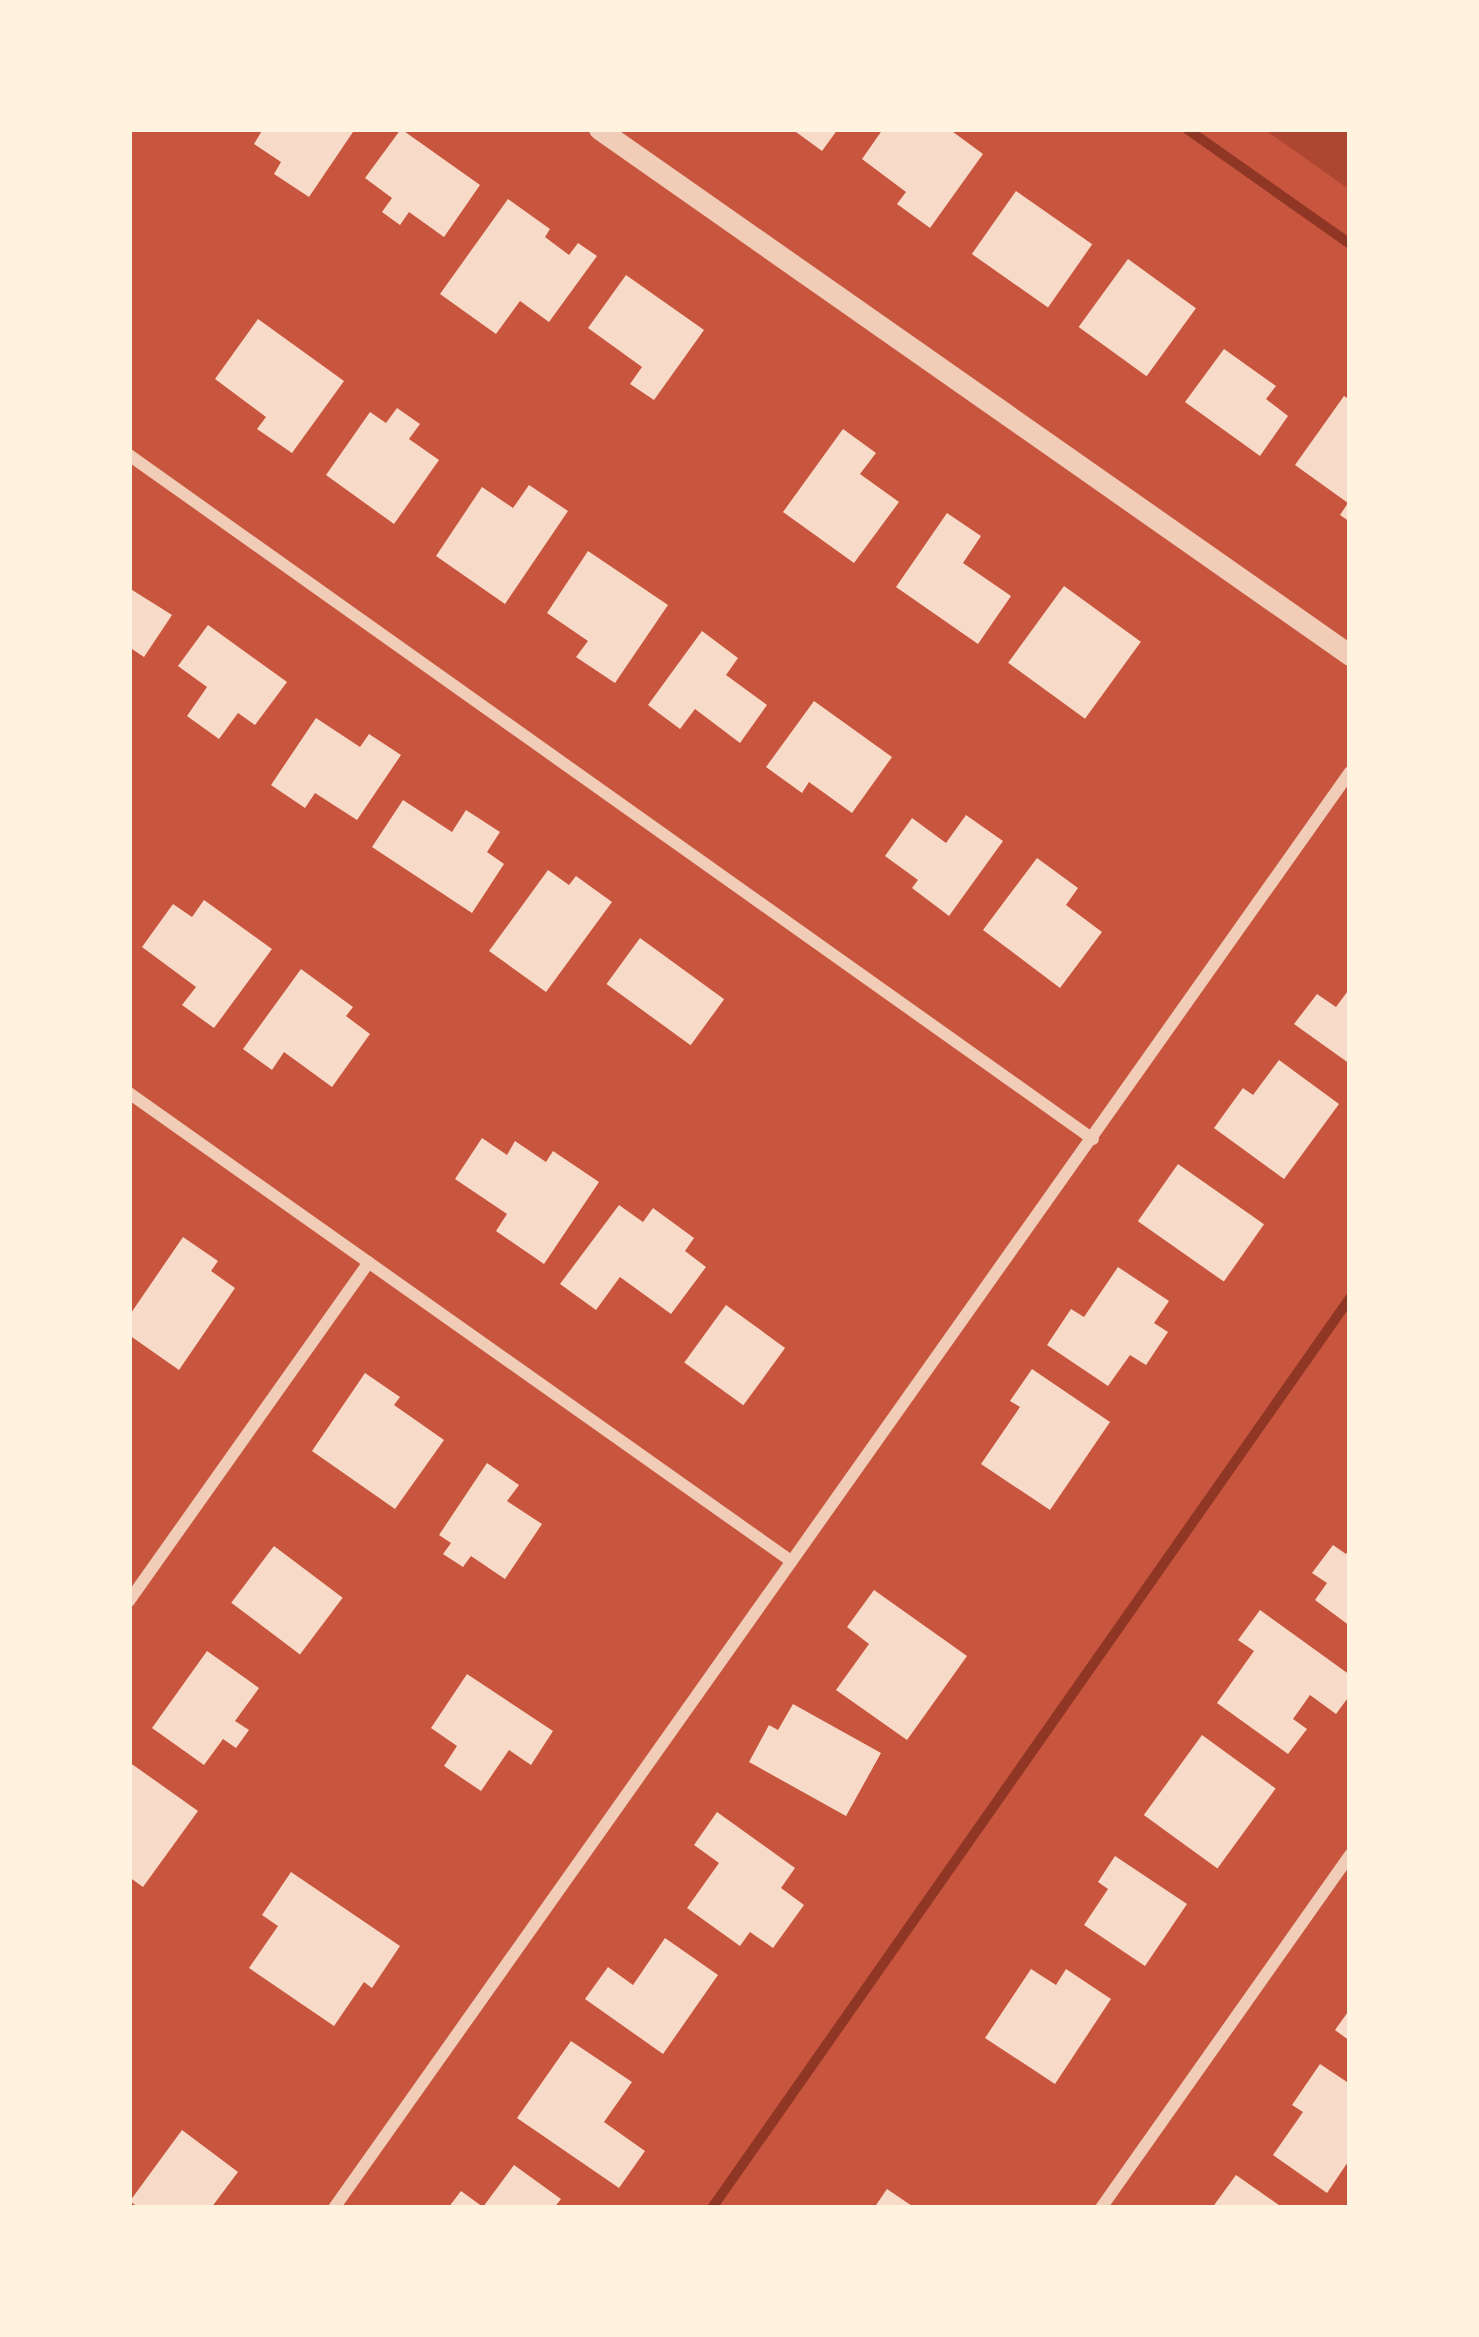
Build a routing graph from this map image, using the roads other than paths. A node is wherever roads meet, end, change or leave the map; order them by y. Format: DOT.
graph roads {
  1 [pos="599,129"];
  2 [pos="129,454"];
  3 [pos="1350,655"];
  4 [pos="1350,772"];
  5 [pos="129,1093"];
  6 [pos="1093,1138"];
  7 [pos="369,1262"];
  8 [pos="791,1562"];
  9 [pos="129,1600"];
  10 [pos="1350,1855"];
  11 [pos="334,2208"];
  12 [pos="1101,2208"];
  1 -- 3 [label="street"];
  2 -- 6 [label="street"];
  4 -- 6 [label="street"];
  5 -- 7 [label="street"];
  6 -- 8 [label="street"];
  7 -- 8 [label="street"];
  7 -- 9 [label="street"];
  8 -- 11 [label="street"];
  10 -- 12 [label="street"];
}
